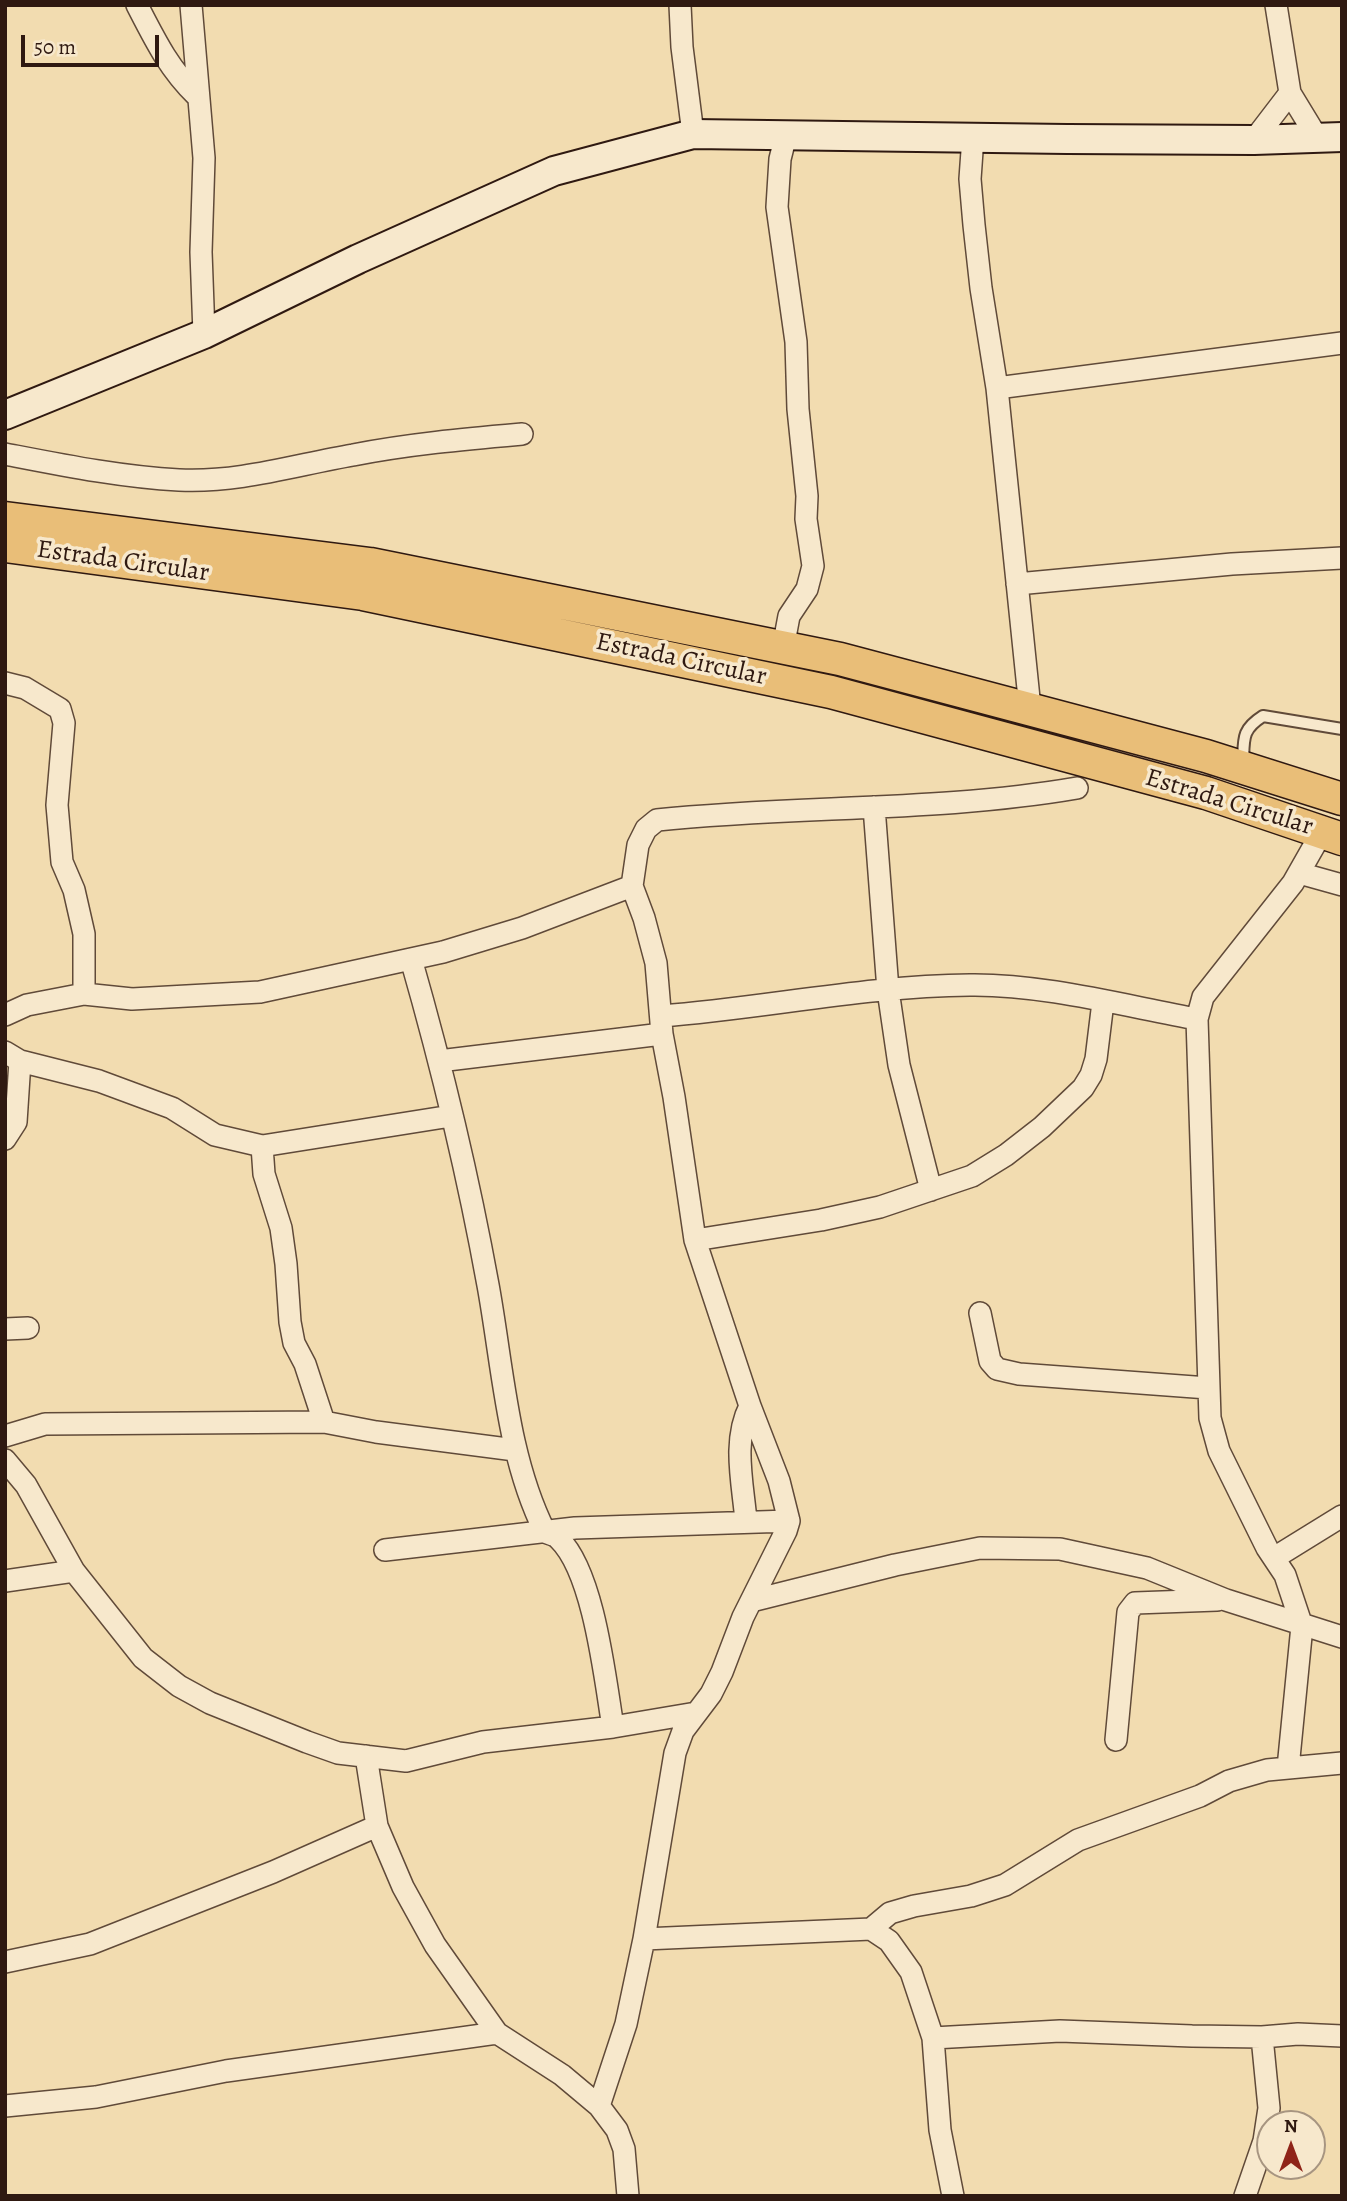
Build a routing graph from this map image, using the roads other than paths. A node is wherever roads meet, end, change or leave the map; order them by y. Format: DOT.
graph roads {
  1 [pos="137,5"];
  2 [pos="191,5"];
  3 [pos="680,5"];
  4 [pos="1276,5"];
  5 [pos="1290,93"];
  6 [pos="197,96"];
  7 [pos="693,134"];
  8 [pos="786,135"];
  9 [pos="973,137"];
  10 [pos="1330,138"];
  11 [pos="1254,140"];
  12 [pos="204,334"];
  13 [pos="1342,343"];
  14 [pos="997,388"];
  15 [pos="5,415"];
  16 [pos="522,434"];
  17 [pos="5,454"];
  18 [pos="5,518"];
  19 [pos="5,546"];
  20 [pos="1342,558"];
  21 [pos="1017,584"];
  22 [pos="783,648"];
  23 [pos="5,683"];
  24 [pos="1030,708"];
  25 [pos="1342,729"];
  26 [pos="1243,768"];
  27 [pos="1077,788"];
  28 [pos="1342,799"];
  29 [pos="874,807"];
  30 [pos="1332,836"];
  31 [pos="1299,873"];
  32 [pos="632,886"];
  33 [pos="1342,886"];
  34 [pos="411,960"];
  35 [pos="888,990"];
  36 [pos="84,994"];
  37 [pos="1103,1002"];
  38 [pos="5,1015"];
  39 [pos="1197,1019"];
  40 [pos="662,1025"];
  41 [pos="13,1057"];
  42 [pos="439,1061"];
  43 [pos="451,1116"];
  44 [pos="5,1139"];
  45 [pos="262,1146"];
  46 [pos="931,1190"];
  47 [pos="695,1240"];
  48 [pos="980,1313"];
  49 [pos="29,1328"];
  50 [pos="5,1329"];
  51 [pos="1208,1388"];
  52 [pos="750,1406"];
  53 [pos="324,1422"];
  54 [pos="5,1436"];
  55 [pos="515,1450"];
  56 [pos="5,1460"];
  57 [pos="1342,1516"];
  58 [pos="746,1521"];
  59 [pos="789,1521"];
  60 [pos="545,1532"];
  61 [pos="385,1550"];
  62 [pos="1274,1558"];
  63 [pos="74,1572"];
  64 [pos="5,1581"];
  65 [pos="1226,1600"];
  66 [pos="751,1601"];
  67 [pos="1302,1626"];
  68 [pos="1342,1637"];
  69 [pos="696,1713"];
  70 [pos="613,1727"];
  71 [pos="1116,1740"];
  72 [pos="366,1756"];
  73 [pos="1342,1763"];
  74 [pos="1288,1768"];
  75 [pos="377,1826"];
  76 [pos="871,1929"];
  77 [pos="644,1939"];
  78 [pos="5,1962"];
  79 [pos="497,2033"];
  80 [pos="1342,2036"];
  81 [pos="1262,2037"];
  82 [pos="933,2038"];
  83 [pos="5,2106"];
  84 [pos="599,2106"];
  85 [pos="628,2196"];
  86 [pos="953,2196"];
  87 [pos="1245,2196"];
  1 -- 6 [label="street"];
  2 -- 6 [label="street"];
  3 -- 7 [label="street"];
  4 -- 5 [label="street"];
  5 -- 10 [label="street"];
  5 -- 11 [label="street"];
  6 -- 12 [label="street"];
  7 -- 8 [label="street"];
  7 -- 12 [label="street"];
  8 -- 9 [label="street"];
  8 -- 22 [label="street"];
  9 -- 11 [label="street"];
  9 -- 14 [label="street"];
  10 -- 11 [label="street"];
  12 -- 15 [label="street"];
  13 -- 14 [label="street"];
  14 -- 21 [label="street"];
  16 -- 17 [label="street"];
  18 -- 22 [label="main road, Estrada Circular"];
  19 -- 30 [label="main road, Estrada Circular"];
  20 -- 21 [label="street"];
  21 -- 24 [label="street"];
  22 -- 24 [label="main road, Estrada Circular"];
  23 -- 36 [label="street"];
  24 -- 26 [label="main road, Estrada Circular"];
  25 -- 26 [label="lane"];
  26 -- 28 [label="main road, Estrada Circular"];
  27 -- 29 [label="street"];
  29 -- 32 [label="street"];
  29 -- 35 [label="street"];
  30 -- 31 [label="street"];
  31 -- 33 [label="street"];
  31 -- 39 [label="street"];
  32 -- 34 [label="street"];
  32 -- 40 [label="street"];
  34 -- 36 [label="street"];
  34 -- 42 [label="street"];
  35 -- 37 [label="street"];
  35 -- 40 [label="street"];
  35 -- 46 [label="street"];
  36 -- 38 [label="street"];
  37 -- 39 [label="street"];
  37 -- 46 [label="street"];
  39 -- 51 [label="street"];
  40 -- 42 [label="street"];
  40 -- 47 [label="street"];
  41 -- 44 [label="street"];
  41 -- 45 [label="street"];
  42 -- 43 [label="street"];
  43 -- 45 [label="street"];
  43 -- 55 [label="street"];
  45 -- 53 [label="street"];
  46 -- 47 [label="street"];
  47 -- 52 [label="street"];
  48 -- 51 [label="street"];
  49 -- 50 [label="street"];
  51 -- 62 [label="street"];
  52 -- 58 [label="street"];
  52 -- 59 [label="street"];
  53 -- 54 [label="street"];
  53 -- 55 [label="street"];
  55 -- 60 [label="street"];
  56 -- 63 [label="street"];
  57 -- 62 [label="street"];
  58 -- 59 [label="street"];
  58 -- 60 [label="street"];
  59 -- 66 [label="street"];
  60 -- 61 [label="street"];
  60 -- 70 [label="street"];
  62 -- 67 [label="street"];
  63 -- 64 [label="street"];
  63 -- 72 [label="street"];
  65 -- 66 [label="street"];
  65 -- 67 [label="street"];
  65 -- 71 [label="street"];
  66 -- 69 [label="street"];
  67 -- 68 [label="street"];
  67 -- 74 [label="street"];
  69 -- 70 [label="street"];
  69 -- 77 [label="street"];
  70 -- 72 [label="street"];
  72 -- 75 [label="street"];
  73 -- 74 [label="street"];
  74 -- 76 [label="street"];
  75 -- 78 [label="street"];
  75 -- 79 [label="street"];
  76 -- 77 [label="street"];
  76 -- 82 [label="street"];
  77 -- 84 [label="street"];
  79 -- 83 [label="street"];
  79 -- 84 [label="street"];
  80 -- 81 [label="street"];
  81 -- 82 [label="street"];
  81 -- 87 [label="street"];
  82 -- 86 [label="street"];
  84 -- 85 [label="street"];
}
